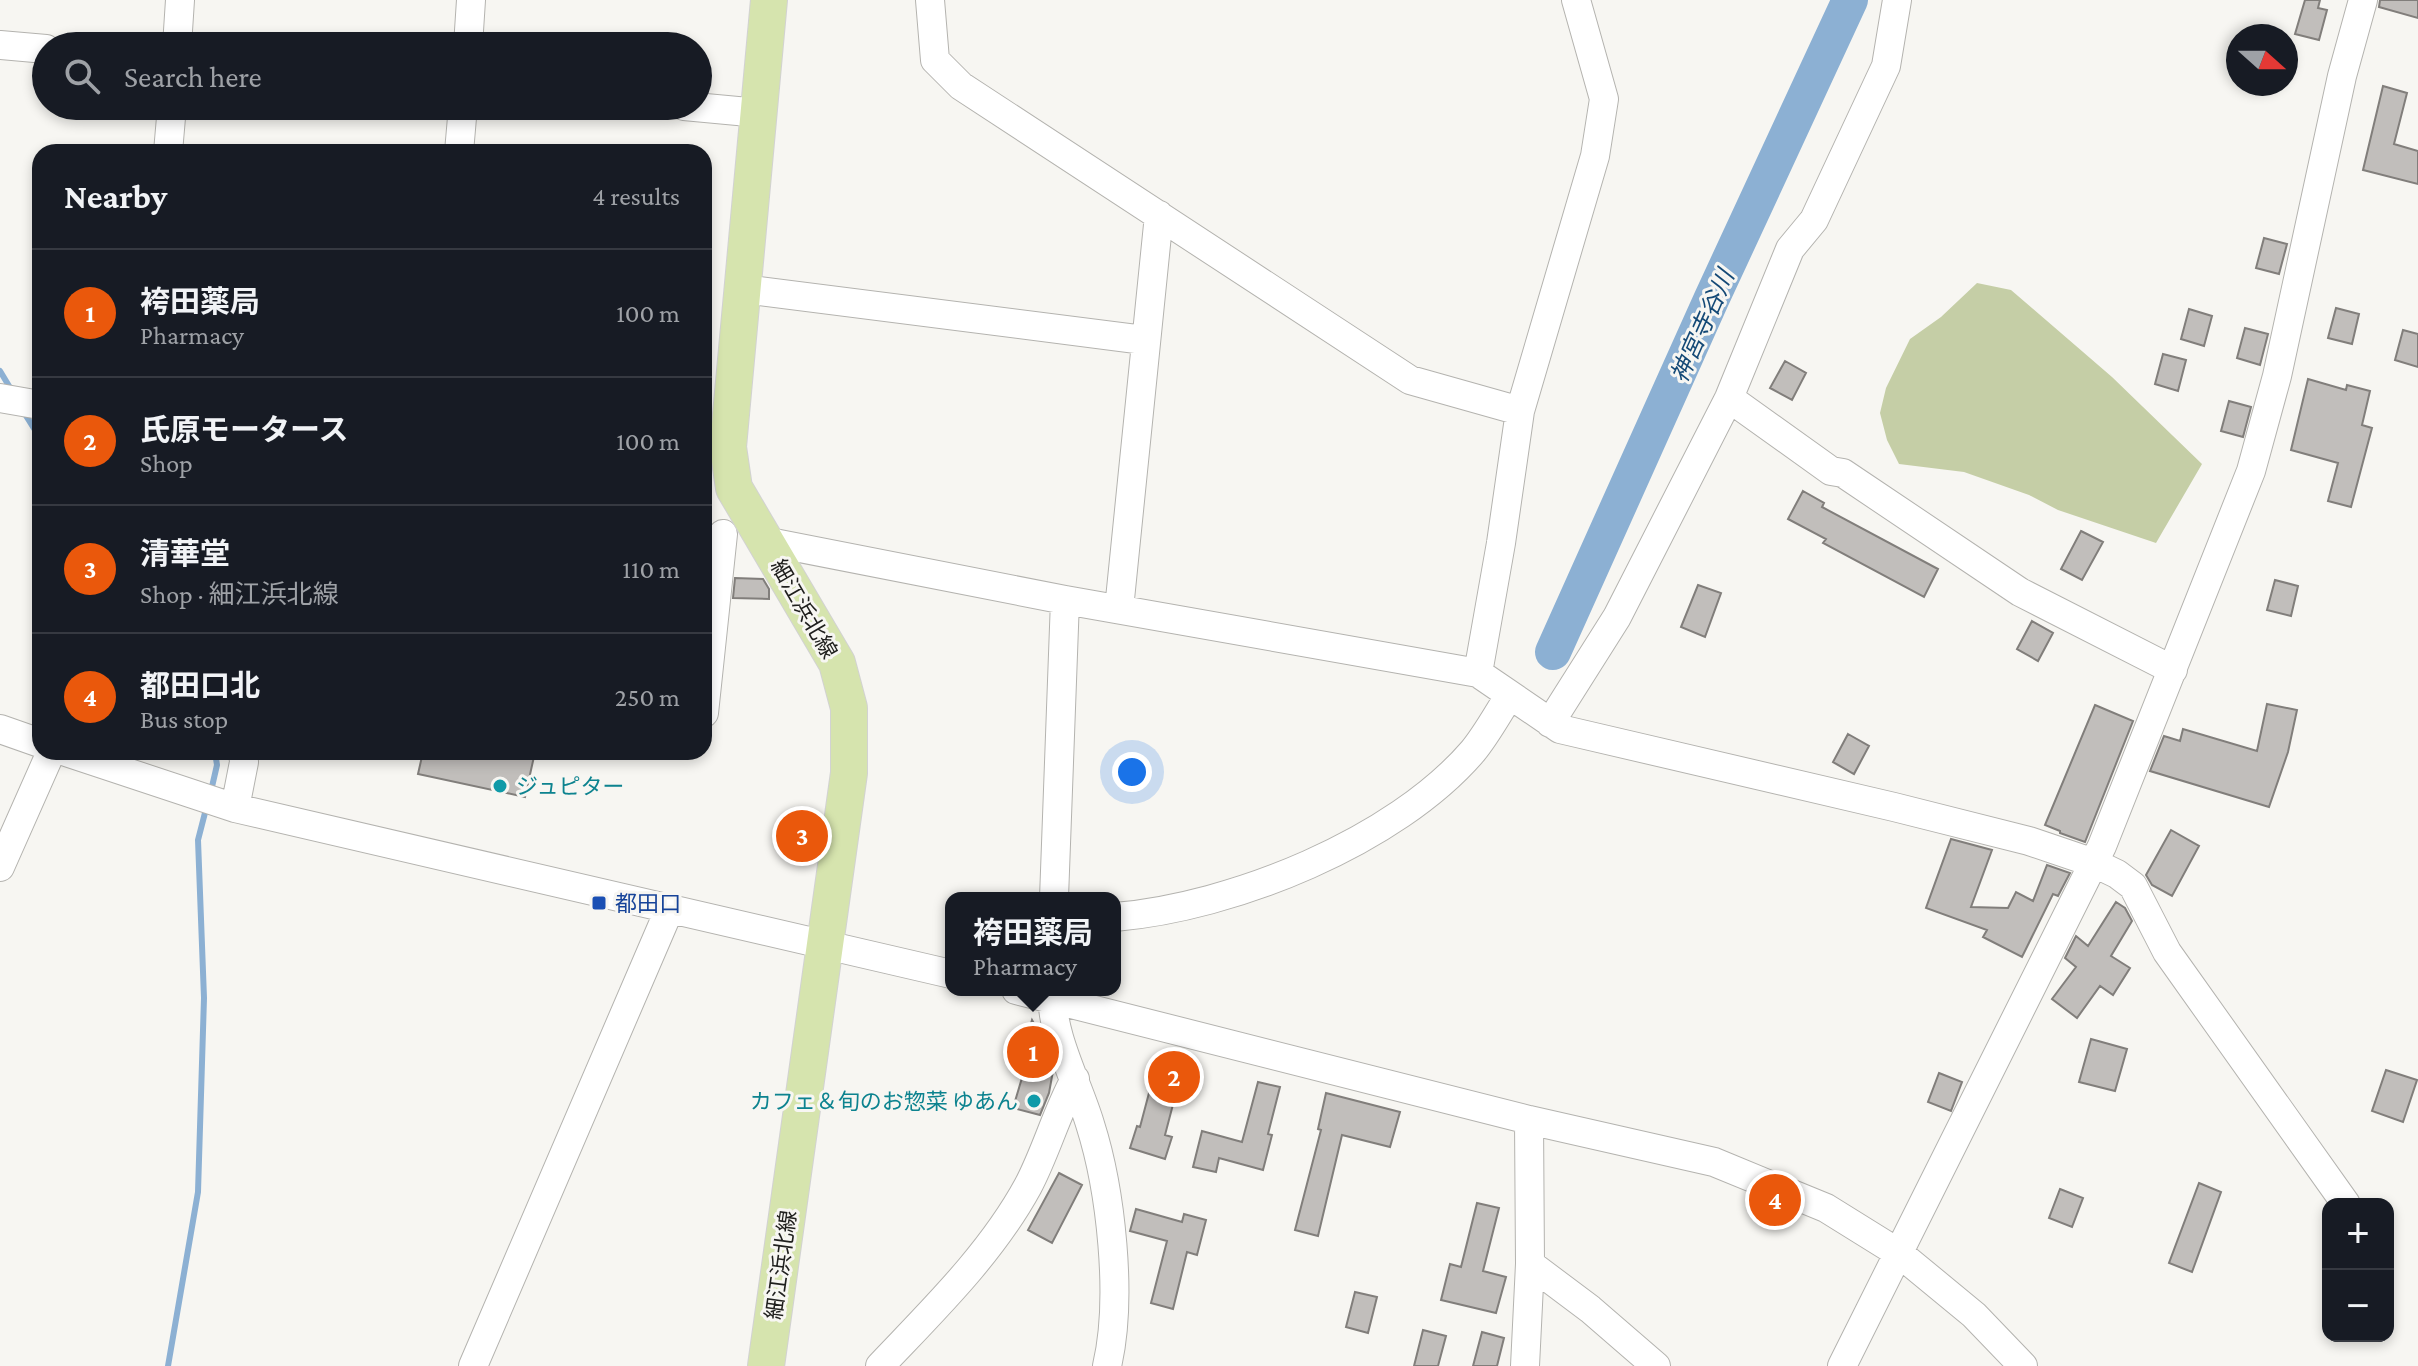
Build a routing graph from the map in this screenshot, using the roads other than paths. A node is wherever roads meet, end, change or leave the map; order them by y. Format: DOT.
graph roads {
  1 [pos="180,0"];
  2 [pos="471,0"];
  3 [pos="769,0"];
  4 [pos="930,0"];
  5 [pos="1576,0"];
  6 [pos="1897,0"];
  7 [pos="2363,0"];
  8 [pos="178,32"];
  9 [pos="469,32"];
  10 [pos="0,45"];
  11 [pos="32,48"];
  12 [pos="712,109"];
  13 [pos="759,113"];
  14 [pos="171,120"];
  15 [pos="462,120"];
  16 [pos="169,144"];
  17 [pos="460,144"];
  18 [pos="1159,215"];
  19 [pos="744,289"];
  20 [pos="1144,340"];
  21 [pos="0,398"];
  22 [pos="1729,398"];
  23 [pos="32,403"];
  24 [pos="1520,411"];
  25 [pos="735,531"];
  26 [pos="1065,600"];
  27 [pos="1119,609"];
  28 [pos="712,666"];
  29 [pos="2173,670"];
  30 [pos="1478,673"];
  31 [pos="1510,695"];
  32 [pos="1550,723"];
  33 [pos="0,729"];
  34 [pos="32,740"];
  35 [pos="47,760"];
  36 [pos="90,760"];
  37 [pos="244,760"];
  38 [pos="230,806"];
  39 [pos="2094,863"];
  40 [pos="0,867"];
  41 [pos="1054,892"];
  42 [pos="670,908"];
  43 [pos="1121,916"];
  44 [pos="824,944"];
  45 [pos="945,973"];
  46 [pos="1052,996"];
  47 [pos="1060,996"];
  48 [pos="1075,1079"];
  49 [pos="1529,1120"];
  50 [pos="2342,1198"];
  51 [pos="1900,1254"];
  52 [pos="1530,1264"];
  53 [pos="473,1366"];
  54 [pos="766,1366"];
  55 [pos="880,1366"];
  56 [pos="1107,1366"];
  57 [pos="1525,1366"];
  58 [pos="1656,1366"];
  59 [pos="1842,1366"];
  60 [pos="2023,1366"];
  1 -- 8 [label="street"];
  2 -- 9 [label="street"];
  3 -- 13 [label="main road, 細江浜北線"];
  4 -- 18 [label="street"];
  5 -- 24 [label="street"];
  6 -- 22 [label="street"];
  7 -- 29 [label="street"];
  10 -- 11 [label="street"];
  12 -- 13 [label="street"];
  13 -- 19 [label="main road, 細江浜北線"];
  14 -- 16 [label="street"];
  15 -- 17 [label="street"];
  18 -- 20 [label="street"];
  18 -- 24 [label="street"];
  19 -- 20 [label="street"];
  19 -- 25 [label="main road, 細江浜北線"];
  20 -- 27 [label="street"];
  21 -- 23 [label="street"];
  22 -- 29 [label="street"];
  22 -- 32 [label="street"];
  24 -- 30 [label="street"];
  25 -- 26 [label="street"];
  25 -- 28 [label="street"];
  25 -- 44 [label="main road, 細江浜北線"];
  26 -- 27 [label="street"];
  26 -- 41 [label="street"];
  27 -- 30 [label="street"];
  29 -- 39 [label="street"];
  30 -- 31 [label="street"];
  31 -- 32 [label="street"];
  31 -- 43 [label="street"];
  32 -- 39 [label="street"];
  33 -- 34 [label="street"];
  35 -- 40 [label="street"];
  36 -- 38 [label="street"];
  37 -- 38 [label="street"];
  38 -- 42 [label="street"];
  39 -- 50 [label="street"];
  39 -- 51 [label="street"];
  42 -- 44 [label="street"];
  42 -- 53 [label="street"];
  44 -- 45 [label="street"];
  44 -- 54 [label="main road, 細江浜北線"];
  46 -- 48 [label="street"];
  47 -- 49 [label="street"];
  48 -- 55 [label="street"];
  48 -- 56 [label="street"];
  49 -- 51 [label="street"];
  49 -- 52 [label="street"];
  51 -- 59 [label="street"];
  51 -- 60 [label="street"];
  52 -- 57 [label="street"];
  52 -- 58 [label="street"];
}
